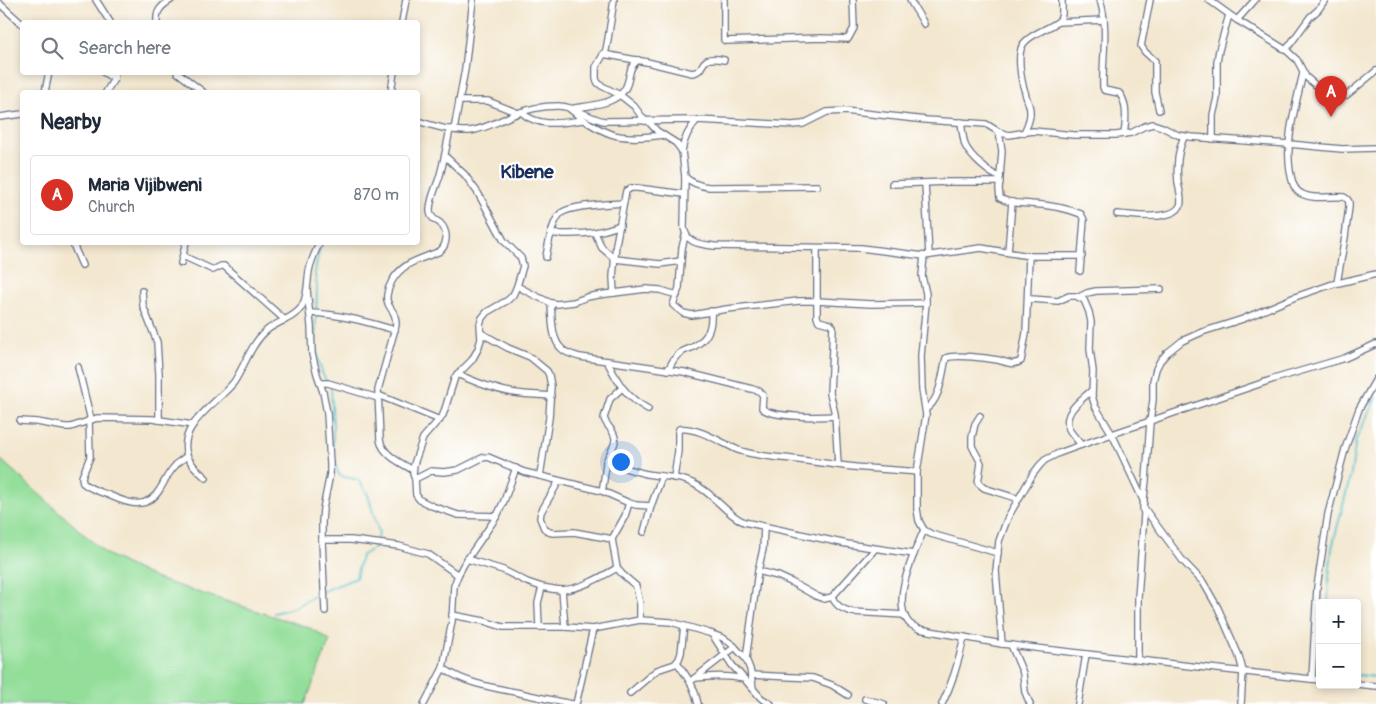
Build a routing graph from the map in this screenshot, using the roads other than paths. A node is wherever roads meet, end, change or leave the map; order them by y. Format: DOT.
graph roads {
  1 [pos="96,0"];
  2 [pos="171,0"];
  3 [pos="406,0"];
  4 [pos="473,0"];
  5 [pos="614,0"];
  6 [pos="724,0"];
  7 [pos="853,0"];
  8 [pos="910,0"];
  9 [pos="1062,0"];
  10 [pos="1100,0"];
  11 [pos="1150,0"];
  12 [pos="1209,0"];
  13 [pos="1255,0"];
  14 [pos="1325,0"];
  15 [pos="0,4"];
  16 [pos="1230,15"];
  17 [pos="109,20"];
  18 [pos="157,20"];
  19 [pos="402,20"];
  20 [pos="1104,20"];
  21 [pos="1237,20"];
  22 [pos="20,22"];
  23 [pos="1058,22"];
  24 [pos="924,24"];
  25 [pos="1286,50"];
  26 [pos="603,54"];
  27 [pos="638,60"];
  28 [pos="724,60"];
  29 [pos="1376,71"];
  30 [pos="1303,73"];
  31 [pos="48,75"];
  32 [pos="181,75"];
  33 [pos="394,75"];
  34 [pos="115,76"];
  35 [pos="45,90"];
  36 [pos="107,90"];
  37 [pos="200,90"];
  38 [pos="391,90"];
  39 [pos="620,95"];
  40 [pos="460,102"];
  41 [pos="570,108"];
  42 [pos="1158,110"];
  43 [pos="520,112"];
  44 [pos="20,114"];
  45 [pos="1,115"];
  46 [pos="584,120"];
  47 [pos="697,120"];
  48 [pos="420,121"];
  49 [pos="646,121"];
  50 [pos="961,122"];
  51 [pos="452,129"];
  52 [pos="999,132"];
  53 [pos="1024,133"];
  54 [pos="1124,134"];
  55 [pos="663,135"];
  56 [pos="1184,137"];
  57 [pos="1213,139"];
  58 [pos="1289,144"];
  59 [pos="1376,148"];
  60 [pos="682,151"];
  61 [pos="445,156"];
  62 [pos="685,177"];
  63 [pos="1000,179"];
  64 [pos="925,183"];
  65 [pos="892,184"];
  66 [pos="817,186"];
  67 [pos="684,194"];
  68 [pos="1012,202"];
  69 [pos="623,203"];
  70 [pos="1117,214"];
  71 [pos="620,225"];
  72 [pos="594,233"];
  73 [pos="551,234"];
  74 [pos="685,236"];
  75 [pos="73,245"];
  76 [pos="185,245"];
  77 [pos="319,245"];
  78 [pos="817,248"];
  79 [pos="1008,252"];
  80 [pos="926,256"];
  81 [pos="1029,256"];
  82 [pos="1082,256"];
  83 [pos="546,257"];
  84 [pos="615,259"];
  85 [pos="682,261"];
  86 [pos="82,265"];
  87 [pos="1080,271"];
  88 [pos="1376,274"];
  89 [pos="1337,283"];
  90 [pos="517,286"];
  91 [pos="1161,289"];
  92 [pos="307,290"];
  93 [pos="142,291"];
  94 [pos="614,293"];
  95 [pos="677,295"];
  96 [pos="1079,297"];
  97 [pos="1028,300"];
  98 [pos="817,301"];
  99 [pos="551,303"];
  100 [pos="926,303"];
  101 [pos="711,311"];
  102 [pos="310,313"];
  103 [pos="285,320"];
  104 [pos="395,330"];
  105 [pos="481,333"];
  106 [pos="1376,344"];
  107 [pos="607,361"];
  108 [pos="78,367"];
  109 [pos="668,370"];
  110 [pos="458,374"];
  111 [pos="1376,379"];
  112 [pos="320,383"];
  113 [pos="622,388"];
  114 [pos="1091,390"];
  115 [pos="551,396"];
  116 [pos="378,397"];
  117 [pos="648,409"];
  118 [pos="926,409"];
  119 [pos="835,416"];
  120 [pos="980,416"];
  121 [pos="20,420"];
  122 [pos="90,420"];
  123 [pos="159,420"];
  124 [pos="440,420"];
  125 [pos="1150,422"];
  126 [pos="193,425"];
  127 [pos="1112,434"];
  128 [pos="1081,445"];
  129 [pos="187,456"];
  130 [pos="606,462"];
  131 [pos="838,465"];
  132 [pos="516,468"];
  133 [pos="412,470"];
  134 [pos="917,472"];
  135 [pos="540,476"];
  136 [pos="662,476"];
  137 [pos="206,478"];
  138 [pos="674,478"];
  139 [pos="415,479"];
  140 [pos="559,481"];
  141 [pos="602,492"];
  142 [pos="1019,499"];
  143 [pos="629,503"];
  144 [pos="1143,504"];
  145 [pos="651,506"];
  146 [pos="497,516"];
  147 [pos="764,527"];
  148 [pos="924,530"];
  149 [pos="644,532"];
  150 [pos="612,539"];
  151 [pos="322,540"];
  152 [pos="875,549"];
  153 [pos="914,554"];
  154 [pos="998,554"];
  155 [pos="467,559"];
  156 [pos="617,568"];
  157 [pos="758,571"];
  158 [pos="458,574"];
  159 [pos="542,587"];
  160 [pos="562,590"];
  161 [pos="832,597"];
  162 [pos="326,610"];
  163 [pos="452,615"];
  164 [pos="905,615"];
  165 [pos="640,620"];
  166 [pos="684,626"];
  167 [pos="539,627"];
  168 [pos="565,627"];
  169 [pos="593,629"];
  170 [pos="712,634"];
  171 [pos="964,638"];
  172 [pos="1002,644"];
  173 [pos="1011,645"];
  174 [pos="735,647"];
  175 [pos="1086,654"];
  176 [pos="725,656"];
  177 [pos="746,659"];
  178 [pos="1138,660"];
  179 [pos="677,662"];
  180 [pos="443,668"];
  181 [pos="1244,671"];
  182 [pos="751,675"];
  183 [pos="692,679"];
  184 [pos="744,679"];
  185 [pos="1312,679"];
  186 [pos="1316,680"];
  187 [pos="1361,684"];
  188 [pos="1376,686"];
  189 [pos="753,688"];
  190 [pos="630,693"];
  191 [pos="848,695"];
  192 [pos="865,699"];
  193 [pos="424,704"];
  194 [pos="575,704"];
  195 [pos="698,704"];
  196 [pos="771,704"];
  197 [pos="884,704"];
  198 [pos="942,704"];
  199 [pos="1030,704"];
  200 [pos="1078,704"];
  201 [pos="1241,704"];
  1 -- 17 [label="street"];
  2 -- 18 [label="street"];
  3 -- 19 [label="street"];
  4 -- 40 [label="street"];
  5 -- 26 [label="street"];
  6 -- 7 [label="street"];
  8 -- 24 [label="street"];
  9 -- 23 [label="street"];
  10 -- 20 [label="street"];
  11 -- 42 [label="street"];
  12 -- 16 [label="street"];
  13 -- 21 [label="street"];
  14 -- 25 [label="street"];
  15 -- 22 [label="street"];
  16 -- 21 [label="street"];
  16 -- 57 [label="street"];
  20 -- 23 [label="street"];
  20 -- 54 [label="street"];
  21 -- 25 [label="street"];
  23 -- 53 [label="street"];
  25 -- 30 [label="street"];
  26 -- 27 [label="street"];
  26 -- 39 [label="street"];
  27 -- 28 [label="street"];
  27 -- 39 [label="street"];
  29 -- 30 [label="street"];
  30 -- 58 [label="street"];
  31 -- 35 [label="street"];
  32 -- 37 [label="street"];
  33 -- 38 [label="street"];
  34 -- 36 [label="street"];
  39 -- 41 [label="street"];
  39 -- 49 [label="street"];
  40 -- 43 [label="street"];
  40 -- 51 [label="street"];
  41 -- 43 [label="street"];
  41 -- 46 [label="street"];
  41 -- 49 [label="street"];
  43 -- 46 [label="street"];
  43 -- 51 [label="street"];
  44 -- 45 [label="street"];
  46 -- 55 [label="street"];
  47 -- 49 [label="street"];
  47 -- 50 [label="street"];
  47 -- 60 [label="street"];
  48 -- 51 [label="street"];
  49 -- 55 [label="street"];
  50 -- 52 [label="street"];
  50 -- 63 [label="street"];
  51 -- 61 [label="street"];
  52 -- 53 [label="street"];
  52 -- 63 [label="street"];
  53 -- 54 [label="street"];
  54 -- 56 [label="street"];
  55 -- 60 [label="street"];
  56 -- 57 [label="street"];
  56 -- 70 [label="street"];
  57 -- 58 [label="street"];
  58 -- 59 [label="street"];
  58 -- 89 [label="street"];
  60 -- 62 [label="street"];
  61 -- 90 [label="street"];
  61 -- 104 [label="street"];
  62 -- 66 [label="street"];
  62 -- 67 [label="street"];
  63 -- 64 [label="street"];
  63 -- 68 [label="street"];
  64 -- 65 [label="street"];
  64 -- 80 [label="street"];
  67 -- 69 [label="street"];
  67 -- 74 [label="street"];
  68 -- 79 [label="street"];
  68 -- 82 [label="street"];
  69 -- 71 [label="street"];
  69 -- 73 [label="street"];
  71 -- 72 [label="street"];
  71 -- 84 [label="street"];
  72 -- 73 [label="street"];
  72 -- 84 [label="street"];
  73 -- 83 [label="street"];
  74 -- 78 [label="street"];
  74 -- 85 [label="street"];
  75 -- 86 [label="street"];
  76 -- 103 [label="street"];
  77 -- 92 [label="street"];
  78 -- 80 [label="street"];
  78 -- 98 [label="street"];
  79 -- 80 [label="street"];
  79 -- 81 [label="street"];
  80 -- 100 [label="street"];
  81 -- 82 [label="street"];
  81 -- 97 [label="street"];
  82 -- 87 [label="street"];
  84 -- 85 [label="street"];
  84 -- 94 [label="street"];
  85 -- 95 [label="street"];
  88 -- 89 [label="street"];
  89 -- 125 [label="street"];
  90 -- 99 [label="street"];
  90 -- 105 [label="street"];
  91 -- 96 [label="street"];
  92 -- 102 [label="street"];
  92 -- 103 [label="street"];
  93 -- 123 [label="street"];
  94 -- 95 [label="street"];
  94 -- 99 [label="street"];
  95 -- 101 [label="street"];
  96 -- 97 [label="street"];
  96 -- 114 [label="street"];
  97 -- 118 [label="street"];
  98 -- 100 [label="street"];
  98 -- 101 [label="street"];
  98 -- 119 [label="street"];
  99 -- 107 [label="street"];
  100 -- 118 [label="street"];
  101 -- 109 [label="street"];
  102 -- 104 [label="street"];
  102 -- 112 [label="street"];
  103 -- 126 [label="street"];
  104 -- 116 [label="street"];
  105 -- 110 [label="street"];
  105 -- 115 [label="street"];
  106 -- 125 [label="street"];
  107 -- 109 [label="street"];
  107 -- 113 [label="street"];
  108 -- 122 [label="street"];
  109 -- 119 [label="street"];
  110 -- 115 [label="street"];
  110 -- 124 [label="street"];
  111 -- 185 [label="street"];
  112 -- 116 [label="street"];
  112 -- 151 [label="street"];
  113 -- 117 [label="street"];
  113 -- 130 [label="street"];
  114 -- 127 [label="street"];
  114 -- 128 [label="street"];
  115 -- 135 [label="street"];
  116 -- 124 [label="street"];
  116 -- 133 [label="street"];
  118 -- 134 [label="street"];
  119 -- 131 [label="street"];
  120 -- 142 [label="street"];
  121 -- 122 [label="street"];
  122 -- 123 [label="street"];
  122 -- 129 [label="street"];
  123 -- 126 [label="street"];
  124 -- 133 [label="street"];
  125 -- 127 [label="street"];
  125 -- 144 [label="street"];
  126 -- 129 [label="street"];
  127 -- 128 [label="street"];
  127 -- 144 [label="street"];
  128 -- 142 [label="street"];
  129 -- 137 [label="street"];
  130 -- 136 [label="street"];
  130 -- 141 [label="street"];
  131 -- 134 [label="street"];
  131 -- 138 [label="street"];
  132 -- 135 [label="street"];
  132 -- 139 [label="street"];
  132 -- 146 [label="street"];
  133 -- 139 [label="street"];
  134 -- 148 [label="street"];
  135 -- 140 [label="street"];
  136 -- 138 [label="street"];
  136 -- 145 [label="street"];
  138 -- 147 [label="street"];
  139 -- 146 [label="street"];
  140 -- 141 [label="street"];
  140 -- 150 [label="street"];
  141 -- 143 [label="street"];
  142 -- 154 [label="street"];
  143 -- 145 [label="street"];
  143 -- 150 [label="street"];
  144 -- 178 [label="street"];
  144 -- 181 [label="street"];
  145 -- 149 [label="street"];
  146 -- 155 [label="street"];
  147 -- 152 [label="street"];
  147 -- 157 [label="street"];
  148 -- 153 [label="street"];
  148 -- 154 [label="street"];
  150 -- 156 [label="street"];
  151 -- 158 [label="street"];
  151 -- 162 [label="street"];
  152 -- 153 [label="street"];
  152 -- 161 [label="street"];
  153 -- 164 [label="street"];
  154 -- 172 [label="street"];
  155 -- 158 [label="street"];
  155 -- 159 [label="street"];
  156 -- 160 [label="street"];
  156 -- 165 [label="street"];
  157 -- 161 [label="street"];
  157 -- 177 [label="street"];
  158 -- 163 [label="street"];
  159 -- 160 [label="street"];
  159 -- 167 [label="street"];
  160 -- 168 [label="street"];
  161 -- 164 [label="street"];
  163 -- 167 [label="street"];
  163 -- 180 [label="street"];
  164 -- 171 [label="street"];
  165 -- 166 [label="street"];
  165 -- 169 [label="street"];
  166 -- 170 [label="street"];
  166 -- 179 [label="street"];
  167 -- 168 [label="street"];
  168 -- 169 [label="street"];
  169 -- 194 [label="street"];
  170 -- 174 [label="street"];
  170 -- 176 [label="street"];
  171 -- 172 [label="street"];
  171 -- 198 [label="street"];
  172 -- 173 [label="street"];
  173 -- 175 [label="street"];
  173 -- 199 [label="street"];
  174 -- 176 [label="street"];
  174 -- 177 [label="street"];
  175 -- 178 [label="street"];
  175 -- 200 [label="street"];
  176 -- 183 [label="street"];
  176 -- 184 [label="street"];
  177 -- 182 [label="street"];
  178 -- 181 [label="street"];
  179 -- 183 [label="street"];
  179 -- 190 [label="street"];
  180 -- 193 [label="street"];
  180 -- 194 [label="street"];
  181 -- 185 [label="street"];
  181 -- 201 [label="street"];
  182 -- 189 [label="street"];
  182 -- 191 [label="street"];
  183 -- 184 [label="street"];
  183 -- 195 [label="street"];
  184 -- 189 [label="street"];
  185 -- 186 [label="street"];
  187 -- 188 [label="street"];
  189 -- 196 [label="street"];
  192 -- 197 [label="street"];
}
